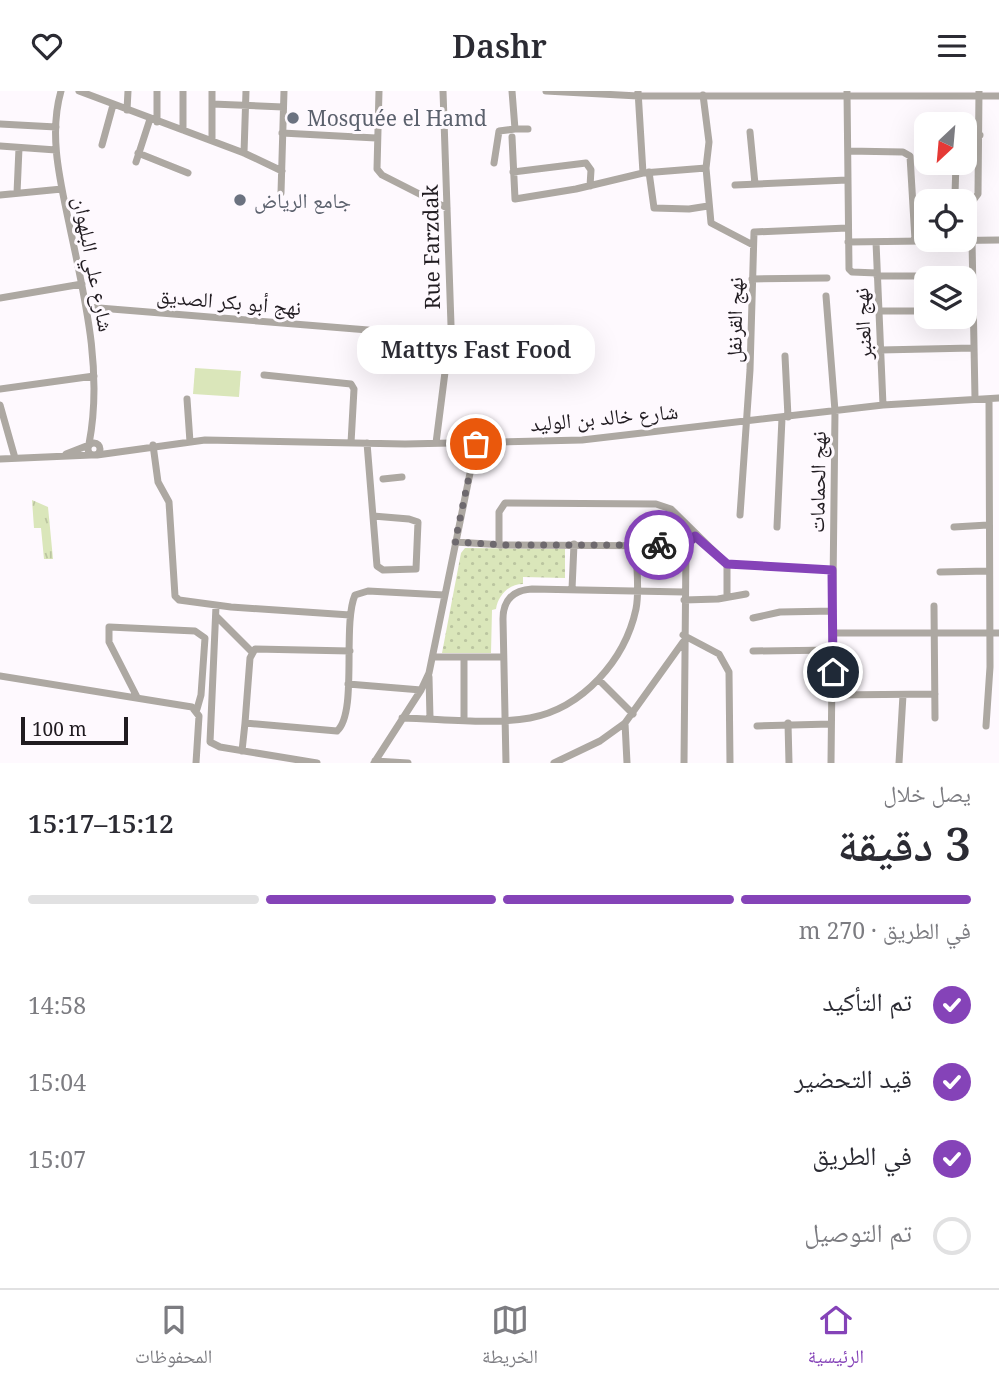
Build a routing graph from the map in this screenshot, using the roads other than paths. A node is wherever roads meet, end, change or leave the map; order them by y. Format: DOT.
graph roads {
  1 [pos="61,91"];
  2 [pos="79,91"];
  3 [pos="128,91"];
  4 [pos="157,91"];
  5 [pos="183,91"];
  6 [pos="212,91"];
  7 [pos="246,91"];
  8 [pos="284,91"];
  9 [pos="379,91"];
  10 [pos="443,91"];
  11 [pos="512,91"];
  12 [pos="546,91"];
  13 [pos="848,93"];
  14 [pos="979,93"];
  15 [pos="638,94"];
  16 [pos="703,95"];
  17 [pos="999,96"];
  18 [pos="113,104"];
  19 [pos="212,104"];
  20 [pos="246,104"];
  21 [pos="284,107"];
  22 [pos="127,110"];
  23 [pos="153,120"];
  24 [pos="0,124"];
  25 [pos="56,127"];
  26 [pos="528,129"];
  27 [pos="183,130"];
  28 [pos="750,132"];
  29 [pos="282,133"];
  30 [pos="514,133"];
  31 [pos="980,135"];
  32 [pos="376,138"];
  33 [pos="212,140"];
  34 [pos="102,145"];
  35 [pos="0,146"];
  36 [pos="19,148"];
  37 [pos="56,150"];
  38 [pos="848,151"];
  39 [pos="244,153"];
  40 [pos="494,163"];
  41 [pos="706,168"];
  42 [pos="282,171"];
  43 [pos="513,172"];
  44 [pos="646,172"];
  45 [pos="188,173"];
  46 [pos="847,180"];
  47 [pos="755,184"];
  48 [pos="736,185"];
  49 [pos="590,186"];
  50 [pos="62,189"];
  51 [pos="17,193"];
  52 [pos="281,193"];
  53 [pos="0,195"];
  54 [pos="977,195"];
  55 [pos="708,206"];
  56 [pos="447,208"];
  57 [pos="914,223"];
  58 [pos="847,228"];
  59 [pos="914,240"];
  60 [pos="977,240"];
  61 [pos="999,240"];
  62 [pos="876,242"];
  63 [pos="848,243"];
  64 [pos="753,245"];
  65 [pos="877,275"];
  66 [pos="914,275"];
  67 [pos="827,278"];
  68 [pos="752,279"];
  69 [pos="82,284"];
  70 [pos="826,296"];
  71 [pos="0,297"];
  72 [pos="87,307"];
  73 [pos="878,311"];
  74 [pos="914,311"];
  75 [pos="971,329"];
  76 [pos="368,330"];
  77 [pos="973,348"];
  78 [pos="880,350"];
  79 [pos="785,356"];
  80 [pos="264,375"];
  81 [pos="94,376"];
  82 [pos="0,389"];
  83 [pos="975,398"];
  84 [pos="999,398"];
  85 [pos="187,399"];
  86 [pos="989,399"];
  87 [pos="0,405"];
  88 [pos="883,405"];
  89 [pos="835,411"];
  90 [pos="94,415"];
  91 [pos="785,417"];
  92 [pos="747,421"];
  93 [pos="989,433"];
  94 [pos="999,433"];
  95 [pos="190,442"];
  96 [pos="351,443"];
  97 [pos="367,443"];
  98 [pos="436,443"];
  99 [pos="476,444"];
  100 [pos="89,445"];
  101 [pos="100,445"];
  102 [pos="153,445"];
  103 [pos="128,449"];
  104 [pos="94,455"];
  105 [pos="58,456"];
  106 [pos="0,459"];
  107 [pos="15,459"];
  108 [pos="402,477"];
  109 [pos="383,479"];
  110 [pos="990,479"];
  111 [pos="999,479"];
  112 [pos="740,515"];
  113 [pos="373,516"];
  114 [pos="999,517"];
  115 [pos="988,521"];
  116 [pos="777,527"];
  117 [pos="954,527"];
  118 [pos="695,536"];
  119 [pos="455,542"];
  120 [pos="574,544"];
  121 [pos="499,545"];
  122 [pos="636,545"];
  123 [pos="686,546"];
  124 [pos="727,564"];
  125 [pos="832,570"];
  126 [pos="988,571"];
  127 [pos="940,572"];
  128 [pos="572,589"];
  129 [pos="637,590"];
  130 [pos="746,594"];
  131 [pos="444,595"];
  132 [pos="684,596"];
  133 [pos="727,597"];
  134 [pos="989,600"];
  135 [pos="999,601"];
  136 [pos="216,606"];
  137 [pos="934,606"];
  138 [pos="833,611"];
  139 [pos="350,615"];
  140 [pos="216,616"];
  141 [pos="753,618"];
  142 [pos="989,632"];
  143 [pos="834,633"];
  144 [pos="999,633"];
  145 [pos="935,635"];
  146 [pos="683,638"];
  147 [pos="834,650"];
  148 [pos="350,651"];
  149 [pos="752,651"];
  150 [pos="252,652"];
  151 [pos="433,657"];
  152 [pos="464,657"];
  153 [pos="503,657"];
  154 [pos="429,673"];
  155 [pos="0,676"];
  156 [pos="600,680"];
  157 [pos="348,684"];
  158 [pos="421,690"];
  159 [pos="935,694"];
  160 [pos="832,695"];
  161 [pos="903,695"];
  162 [pos="137,697"];
  163 [pos="197,709"];
  164 [pos="633,713"];
  165 [pos="402,718"];
  166 [pos="430,718"];
  167 [pos="935,718"];
  168 [pos="464,719"];
  169 [pos="507,720"];
  170 [pos="245,723"];
  171 [pos="625,723"];
  172 [pos="788,723"];
  173 [pos="831,724"];
  174 [pos="757,726"];
  175 [pos="985,726"];
  176 [pos="242,751"];
  177 [pos="375,762"];
  178 [pos="196,763"];
  179 [pos="317,763"];
  180 [pos="408,763"];
  181 [pos="506,763"];
  182 [pos="554,763"];
  183 [pos="627,763"];
  184 [pos="684,763"];
  185 [pos="730,763"];
  186 [pos="789,763"];
  187 [pos="831,763"];
  188 [pos="899,763"];
  1 -- 25 [label="street, شارع علي البلهوان"];
  2 -- 18 [label="street"];
  3 -- 22 [label="street"];
  4 -- 23 [label="street"];
  5 -- 27 [label="street"];
  6 -- 19 [label="street"];
  7 -- 20 [label="street"];
  8 -- 21 [label="street"];
  9 -- 32 [label="street"];
  10 -- 56 [label="street, Rue Farzdak"];
  11 -- 30 [label="street"];
  12 -- 15 [label="street"];
  13 -- 14 [label="street"];
  13 -- 16 [label="street"];
  13 -- 38 [label="street"];
  14 -- 17 [label="street"];
  14 -- 31 [label="street"];
  15 -- 16 [label="street"];
  15 -- 44 [label="street"];
  16 -- 41 [label="street"];
  18 -- 22 [label="street"];
  18 -- 34 [label="street"];
  19 -- 20 [label="street"];
  19 -- 33 [label="street"];
  20 -- 21 [label="street"];
  20 -- 39 [label="street"];
  21 -- 29 [label="street"];
  22 -- 23 [label="street"];
  23 -- 27 [label="street"];
  23 -- 45 [label="street"];
  24 -- 25 [label="street"];
  25 -- 37 [label="street, شارع علي البلهوان"];
  26 -- 30 [label="street"];
  27 -- 33 [label="street"];
  28 -- 47 [label="street"];
  29 -- 32 [label="street"];
  29 -- 42 [label="street"];
  30 -- 40 [label="street"];
  30 -- 43 [label="street"];
  31 -- 54 [label="street"];
  32 -- 56 [label="street"];
  33 -- 39 [label="street"];
  35 -- 36 [label="street"];
  36 -- 37 [label="street"];
  36 -- 51 [label="street"];
  37 -- 50 [label="street, شارع علي البلهوان"];
  38 -- 46 [label="street"];
  38 -- 57 [label="street"];
  39 -- 42 [label="street"];
  41 -- 44 [label="street"];
  41 -- 55 [label="street"];
  42 -- 52 [label="street"];
  43 -- 49 [label="street"];
  43 -- 49 [label="street"];
  44 -- 49 [label="street"];
  44 -- 55 [label="street"];
  46 -- 47 [label="street"];
  46 -- 58 [label="street"];
  47 -- 48 [label="street"];
  50 -- 51 [label="street"];
  50 -- 69 [label="street, شارع علي البلهوان"];
  51 -- 53 [label="street"];
  55 -- 64 [label="street"];
  56 -- 98 [label="street, Rue Farzdak"];
  58 -- 63 [label="street"];
  58 -- 64 [label="street"];
  59 -- 62 [label="street"];
  60 -- 61 [label="street"];
  62 -- 63 [label="street"];
  62 -- 65 [label="street, نهج العنبر"];
  63 -- 65 [label="street"];
  64 -- 68 [label="street, نهج القرنفل"];
  65 -- 66 [label="street"];
  65 -- 73 [label="street, نهج العنبر"];
  67 -- 68 [label="street"];
  68 -- 92 [label="street, نهج القرنفل"];
  69 -- 71 [label="street"];
  69 -- 72 [label="street, شارع علي البلهوان"];
  70 -- 89 [label="street, نهج الحمامات"];
  72 -- 76 [label="street, نهج أبو بكر الصديق"];
  72 -- 81 [label="street, شارع علي البلهوان"];
  73 -- 74 [label="street"];
  73 -- 78 [label="street, نهج العنبر"];
  75 -- 77 [label="street"];
  77 -- 78 [label="street"];
  77 -- 83 [label="street"];
  78 -- 88 [label="street, نهج العنبر"];
  79 -- 91 [label="street"];
  80 -- 96 [label="street"];
  81 -- 82 [label="street"];
  81 -- 90 [label="street, شارع علي البلهوان"];
  83 -- 86 [label="street, شارع خالد بن الوليد"];
  83 -- 88 [label="street, شارع خالد بن الوليد"];
  84 -- 86 [label="street, شارع خالد بن الوليد"];
  85 -- 95 [label="street"];
  86 -- 93 [label="street"];
  87 -- 107 [label="street"];
  88 -- 89 [label="street, شارع خالد بن الوليد"];
  89 -- 91 [label="street, شارع خالد بن الوليد"];
  89 -- 125 [label="street, نهج الحمامات"];
  90 -- 100 [label="street, شارع علي البلهوان"];
  90 -- 101 [label="street"];
  91 -- 92 [label="street, شارع خالد بن الوليد"];
  91 -- 116 [label="street"];
  92 -- 99 [label="street, شارع خالد بن الوليد"];
  92 -- 112 [label="street, نهج القرنفل"];
  93 -- 94 [label="street"];
  93 -- 110 [label="street"];
  95 -- 96 [label="street, شارع خالد بن الوليد"];
  95 -- 102 [label="street, شارع خالد بن الوليد"];
  96 -- 97 [label="street, شارع خالد بن الوليد"];
  97 -- 98 [label="street, شارع خالد بن الوليد"];
  97 -- 113 [label="street"];
  98 -- 99 [label="street, شارع خالد بن الوليد"];
  99 -- 119 [label="street"];
  100 -- 101 [label="street, شارع خالد بن الوليد"];
  100 -- 104 [label="street"];
  100 -- 105 [label="street, شارع خالد بن الوليد"];
  101 -- 103 [label="street, شارع خالد بن الوليد"];
  101 -- 104 [label="street"];
  102 -- 103 [label="street, شارع خالد بن الوليد"];
  102 -- 136 [label="street"];
  103 -- 104 [label="street, شارع خالد بن الوليد"];
  104 -- 105 [label="street, شارع خالد بن الوليد"];
  105 -- 107 [label="street, شارع خالد بن الوليد"];
  106 -- 107 [label="street, شارع خالد بن الوليد"];
  108 -- 109 [label="street"];
  110 -- 111 [label="street"];
  110 -- 115 [label="street"];
  113 -- 113 [label="street"];
  114 -- 115 [label="street"];
  115 -- 117 [label="street"];
  115 -- 126 [label="street"];
  118 -- 121 [label="street"];
  118 -- 123 [label="street"];
  118 -- 124 [label="street"];
  119 -- 121 [label="street"];
  119 -- 131 [label="street"];
  120 -- 121 [label="street"];
  120 -- 122 [label="street"];
  120 -- 128 [label="street"];
  122 -- 123 [label="street"];
  122 -- 129 [label="street"];
  123 -- 132 [label="street"];
  124 -- 125 [label="street"];
  124 -- 133 [label="street"];
  125 -- 138 [label="street, نهج الحمامات"];
  126 -- 127 [label="street"];
  126 -- 134 [label="street"];
  128 -- 129 [label="street"];
  128 -- 153 [label="street"];
  129 -- 132 [label="street"];
  129 -- 156 [label="street"];
  130 -- 133 [label="street"];
  131 -- 139 [label="street"];
  131 -- 151 [label="street"];
  132 -- 133 [label="street"];
  132 -- 146 [label="street"];
  134 -- 135 [label="street"];
  134 -- 142 [label="street"];
  136 -- 139 [label="street"];
  136 -- 140 [label="street"];
  137 -- 145 [label="street"];
  138 -- 141 [label="street"];
  138 -- 143 [label="street, نهج الحمامات"];
  139 -- 148 [label="street"];
  140 -- 150 [label="street"];
  140 -- 176 [label="street"];
  142 -- 144 [label="street"];
  142 -- 145 [label="street"];
  142 -- 175 [label="street"];
  143 -- 145 [label="street"];
  143 -- 147 [label="street, نهج الحمامات"];
  145 -- 159 [label="street"];
  146 -- 164 [label="street"];
  146 -- 184 [label="street"];
  146 -- 185 [label="street"];
  147 -- 149 [label="street"];
  147 -- 160 [label="street, نهج الحمامات"];
  148 -- 150 [label="street"];
  148 -- 157 [label="street"];
  150 -- 170 [label="street"];
  151 -- 152 [label="street"];
  151 -- 154 [label="street"];
  152 -- 153 [label="street"];
  152 -- 168 [label="street"];
  153 -- 169 [label="street"];
  154 -- 158 [label="street"];
  154 -- 166 [label="street"];
  155 -- 162 [label="street"];
  156 -- 164 [label="street"];
  156 -- 169 [label="street"];
  157 -- 158 [label="street"];
  157 -- 170 [label="street"];
  158 -- 165 [label="street"];
  159 -- 161 [label="street"];
  159 -- 167 [label="street"];
  160 -- 161 [label="street"];
  160 -- 173 [label="street, نهج الحمامات"];
  161 -- 188 [label="street"];
  162 -- 163 [label="street"];
  162 -- 163 [label="street"];
  163 -- 178 [label="street"];
  164 -- 171 [label="street"];
  165 -- 166 [label="street"];
  165 -- 177 [label="street"];
  166 -- 168 [label="street"];
  168 -- 169 [label="street"];
  169 -- 181 [label="street"];
  170 -- 176 [label="street"];
  171 -- 182 [label="street"];
  171 -- 183 [label="street"];
  172 -- 173 [label="street"];
  172 -- 174 [label="street"];
  172 -- 186 [label="street"];
  173 -- 187 [label="street, نهج الحمامات"];
  176 -- 179 [label="street"];
  177 -- 180 [label="street"];
}
